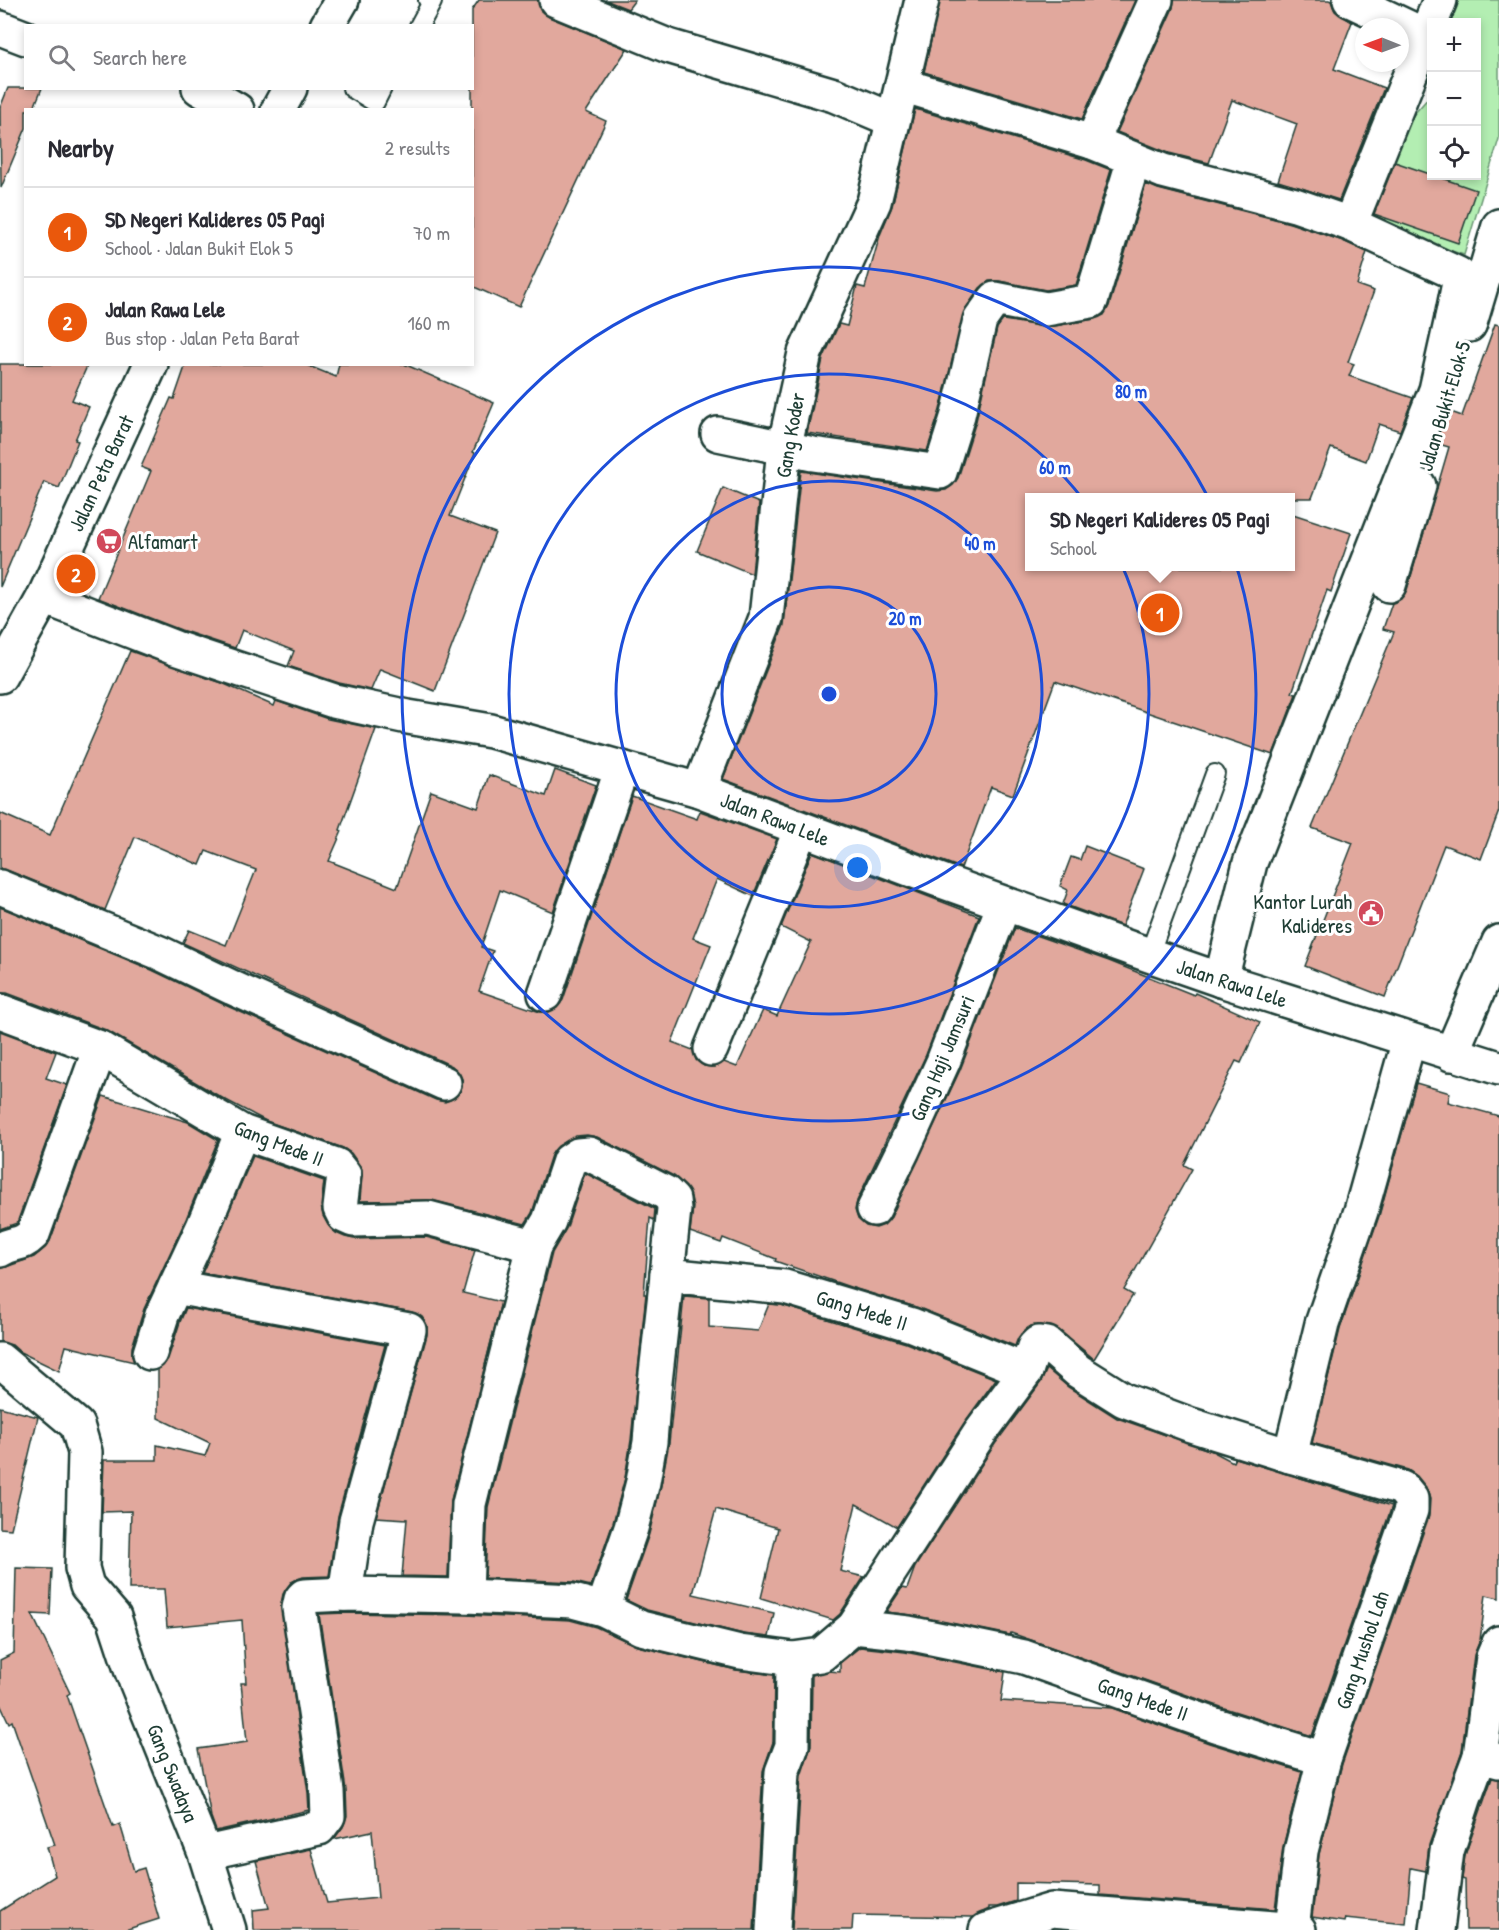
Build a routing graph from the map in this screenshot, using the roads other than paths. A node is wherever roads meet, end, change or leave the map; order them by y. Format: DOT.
graph roads {
  1 [pos="428,0"];
  2 [pos="556,0"];
  3 [pos="922,0"];
  4 [pos="1156,0"];
  5 [pos="1350,0"];
  6 [pos="1440,0"];
  7 [pos="420,24"];
  8 [pos="0,28"];
  9 [pos="1426,36"];
  10 [pos="24,37"];
  11 [pos="902,86"];
  12 [pos="202,90"];
  13 [pos="289,90"];
  14 [pos="355,90"];
  15 [pos="381,90"];
  16 [pos="234,108"];
  17 [pos="279,108"];
  18 [pos="893,120"];
  19 [pos="1092,142"];
  20 [pos="1134,159"];
  21 [pos="1350,225"];
  22 [pos="1499,226"];
  23 [pos="1461,322"];
  24 [pos="150,366"];
  25 [pos="718,434"];
  26 [pos="784,449"];
  27 [pos="1389,585"];
  28 [pos="44,597"];
  29 [pos="0,676"];
  30 [pos="622,768"];
  31 [pos="1215,774"];
  32 [pos="699,790"];
  33 [pos="801,829"];
  34 [pos="0,887"];
  35 [pos="1004,904"];
  36 [pos="1499,942"];
  37 [pos="1149,955"];
  38 [pos="1221,980"];
  39 [pos="544,994"];
  40 [pos="0,1011"];
  41 [pos="1409,1040"];
  42 [pos="100,1048"];
  43 [pos="711,1049"];
  44 [pos="1451,1054"];
  45 [pos="1499,1068"];
  46 [pos="444,1083"];
  47 [pos="242,1132"];
  48 [pos="874,1209"];
  49 [pos="534,1246"];
  50 [pos="0,1250"];
  51 [pos="667,1275"];
  52 [pos="175,1287"];
  53 [pos="150,1353"];
  54 [pos="0,1360"];
  55 [pos="1026,1371"];
  56 [pos="1290,1456"];
  57 [pos="345,1594"];
  58 [pos="466,1596"];
  59 [pos="603,1609"];
  60 [pos="854,1627"];
  61 [pos="1499,1643"];
  62 [pos="793,1659"];
  63 [pos="1324,1759"];
  64 [pos="1490,1759"];
  65 [pos="205,1853"];
  66 [pos="1292,1929"];
  67 [pos="229,1930"];
  68 [pos="773,1930"];
  69 [pos="986,1930"];
  70 [pos="1299,1930"];
  71 [pos="1437,1930"];
  1 -- 7 [label="lane"];
  2 -- 18 [label="street"];
  3 -- 11 [label="street, Gang Koder"];
  4 -- 19 [label="street"];
  5 -- 9 [label="street"];
  6 -- 9 [label="street"];
  8 -- 10 [label="street"];
  9 -- 21 [label="street"];
  11 -- 18 [label="street, Gang Koder"];
  11 -- 19 [label="street"];
  12 -- 16 [label="street"];
  13 -- 17 [label="street"];
  14 -- 15 [label="lane"];
  18 -- 26 [label="street, Gang Koder"];
  19 -- 20 [label="street"];
  20 -- 21 [label="street"];
  20 -- 26 [label="street"];
  21 -- 23 [label="street"];
  22 -- 23 [label="street, Jalan Bukit Elok 5"];
  23 -- 27 [label="street, Jalan Bukit Elok 5"];
  23 -- 38 [label="street"];
  24 -- 28 [label="street, Jalan Peta Barat"];
  25 -- 26 [label="street"];
  26 -- 32 [label="street, Gang Koder"];
  28 -- 29 [label="street, Jalan Peta Barat"];
  28 -- 30 [label="street, Jalan Rawa Lele"];
  30 -- 32 [label="street, Jalan Rawa Lele"];
  30 -- 39 [label="street"];
  31 -- 37 [label="lane"];
  32 -- 33 [label="street, Jalan Rawa Lele"];
  33 -- 35 [label="street, Jalan Rawa Lele"];
  33 -- 43 [label="street"];
  34 -- 46 [label="street"];
  35 -- 37 [label="street, Jalan Rawa Lele"];
  35 -- 48 [label="street, Gang Haji Jamsuri"];
  36 -- 44 [label="street"];
  37 -- 38 [label="street, Jalan Rawa Lele"];
  38 -- 41 [label="street, Jalan Rawa Lele"];
  40 -- 42 [label="street, Gang Mede II"];
  41 -- 44 [label="street, Jalan Rawa Lele"];
  41 -- 56 [label="street"];
  42 -- 47 [label="street, Gang Mede II"];
  42 -- 50 [label="street"];
  44 -- 45 [label="street, Jalan Rawa Lele"];
  47 -- 49 [label="street, Gang Mede II"];
  47 -- 52 [label="street"];
  49 -- 51 [label="street"];
  49 -- 58 [label="street"];
  51 -- 55 [label="street, Gang Mede II"];
  51 -- 59 [label="street"];
  52 -- 53 [label="street"];
  52 -- 57 [label="street"];
  54 -- 65 [label="street, Gang Swadaya"];
  55 -- 56 [label="street"];
  55 -- 60 [label="street"];
  56 -- 63 [label="street, Gang Mushol Lah"];
  57 -- 58 [label="street"];
  57 -- 65 [label="street"];
  58 -- 59 [label="street"];
  59 -- 62 [label="street"];
  60 -- 62 [label="street"];
  60 -- 63 [label="street, Gang Mede II"];
  61 -- 64 [label="street"];
  62 -- 68 [label="street"];
  63 -- 66 [label="street, Gang Mushol Lah"];
  64 -- 71 [label="street"];
  65 -- 67 [label="street, Gang Swadaya"];
  66 -- 69 [label="street"];
  66 -- 70 [label="street"];
}
